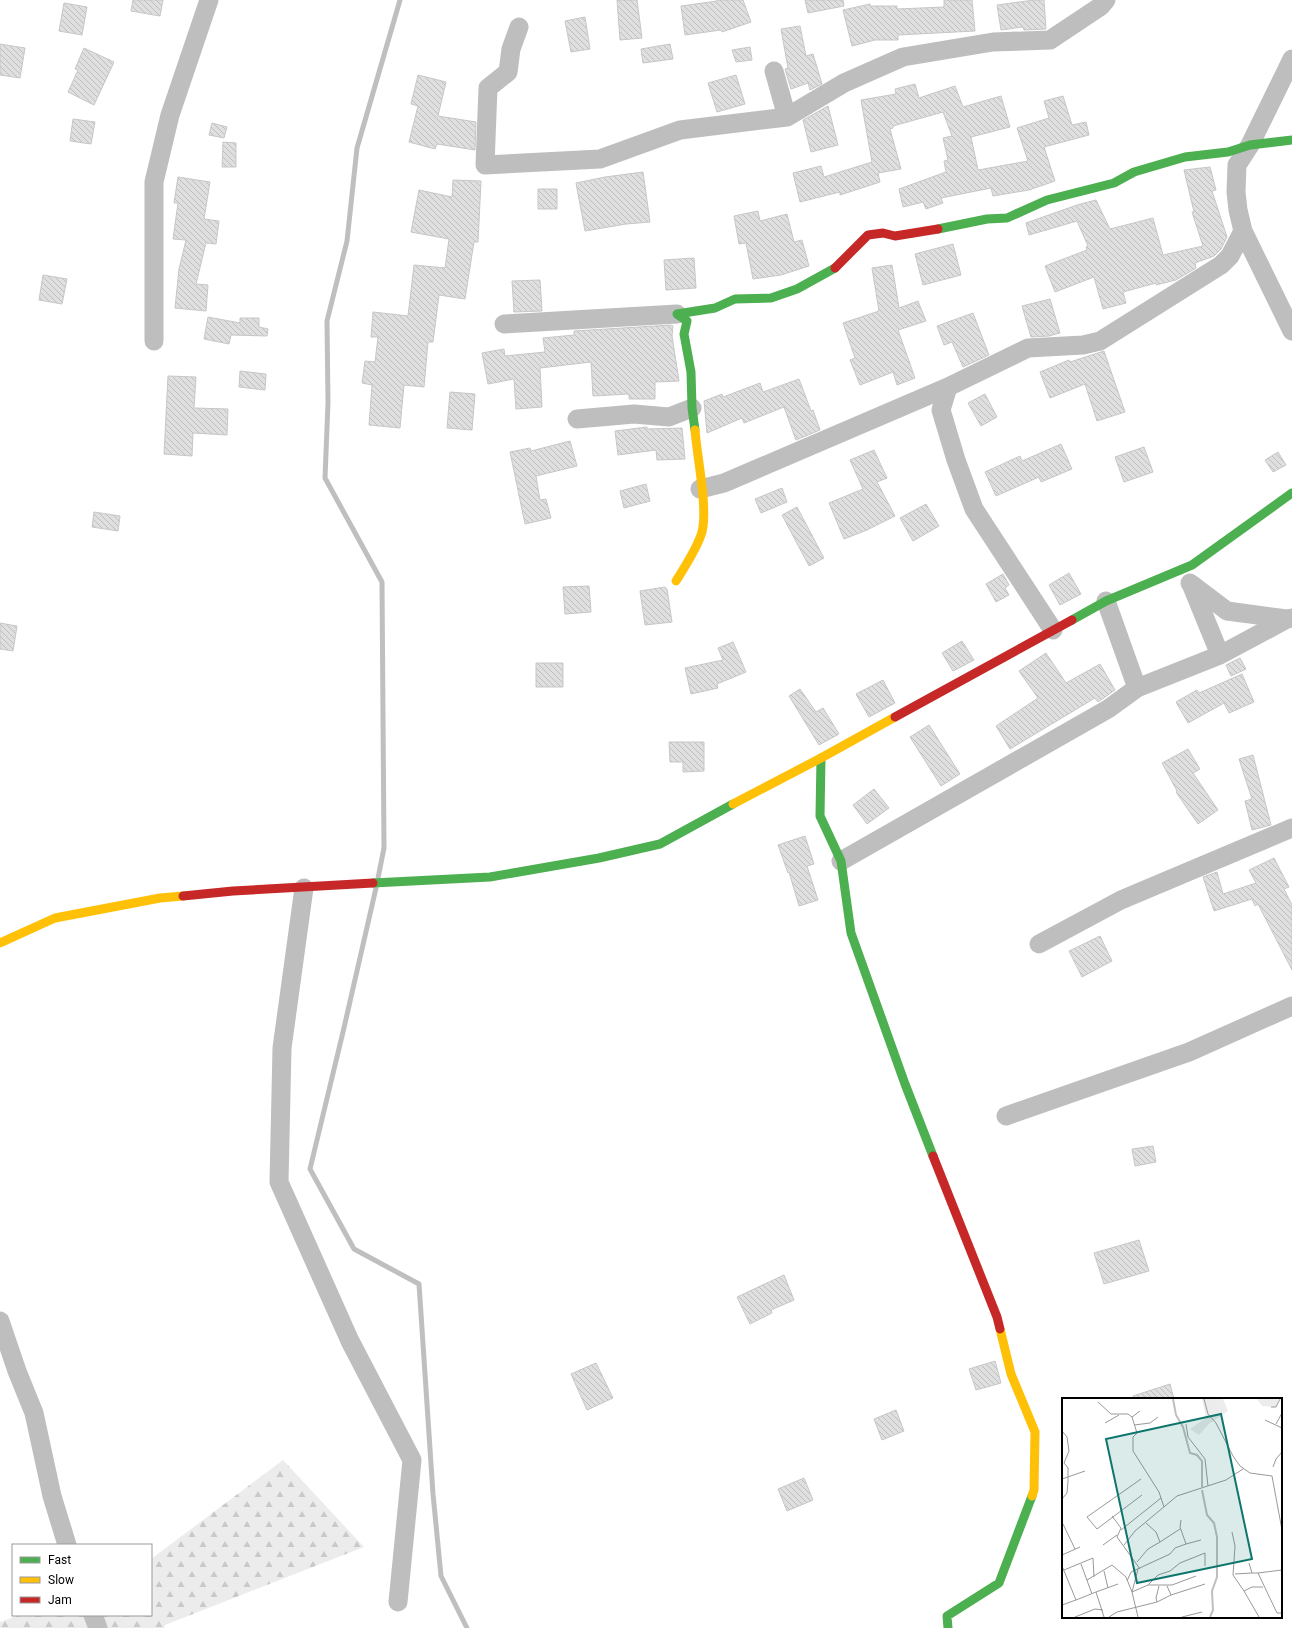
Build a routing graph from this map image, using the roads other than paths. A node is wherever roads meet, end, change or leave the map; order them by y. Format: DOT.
graph roads {
  1 [pos="209,0"];
  2 [pos="1106,0"];
  3 [pos="519,27"];
  4 [pos="1292,59"];
  5 [pos="774,71"];
  6 [pos="787,117"];
  7 [pos="1292,140"];
  8 [pos="1250,146"];
  9 [pos="1233,158"];
  10 [pos="1243,231"];
  11 [pos="677,314"];
  12 [pos="504,324"];
  13 [pos="1292,331"];
  14 [pos="154,341"];
  15 [pos="948,387"];
  16 [pos="692,408"];
  17 [pos="577,419"];
  18 [pos="700,489"];
  19 [pos="1292,493"];
  20 [pos="1191,574"];
  21 [pos="676,581"];
  22 [pos="1106,601"];
  23 [pos="1289,619"];
  24 [pos="1053,630"];
  25 [pos="1220,655"];
  26 [pos="1137,688"];
  27 [pos="821,758"];
  28 [pos="1292,828"];
  29 [pos="841,861"];
  30 [pos="304,888"];
  31 [pos="0,943"];
  32 [pos="1038,944"];
  33 [pos="1292,1006"];
  34 [pos="1006,1116"];
  35 [pos="0,1321"];
  36 [pos="67,1544"];
  37 [pos="398,1602"];
  38 [pos="93,1616"];
  39 [pos="98,1628"];
  40 [pos="948,1628"];
  1 -- 14 [label="street"];
  2 -- 6 [label="street"];
  3 -- 6 [label="street"];
  4 -- 8 [label="street"];
  5 -- 6 [label="street"];
  7 -- 8 [label="street"];
  8 -- 9 [label="street"];
  9 -- 10 [label="street"];
  9 -- 11 [label="street"];
  10 -- 13 [label="street"];
  10 -- 15 [label="street"];
  11 -- 12 [label="street"];
  11 -- 16 [label="street"];
  15 -- 18 [label="street"];
  15 -- 24 [label="street"];
  16 -- 17 [label="street"];
  16 -- 18 [label="street"];
  18 -- 21 [label="street"];
  19 -- 20 [label="street"];
  20 -- 22 [label="street"];
  20 -- 23 [label="street"];
  20 -- 25 [label="street"];
  22 -- 24 [label="street"];
  22 -- 26 [label="street"];
  23 -- 25 [label="street"];
  24 -- 27 [label="street"];
  25 -- 26 [label="street"];
  26 -- 29 [label="street"];
  27 -- 29 [label="street"];
  27 -- 30 [label="street"];
  28 -- 32 [label="street"];
  29 -- 40 [label="street"];
  30 -- 31 [label="street"];
  30 -- 37 [label="street"];
  33 -- 34 [label="street"];
  35 -- 36 [label="street"];
  38 -- 39 [label="street"];
}
